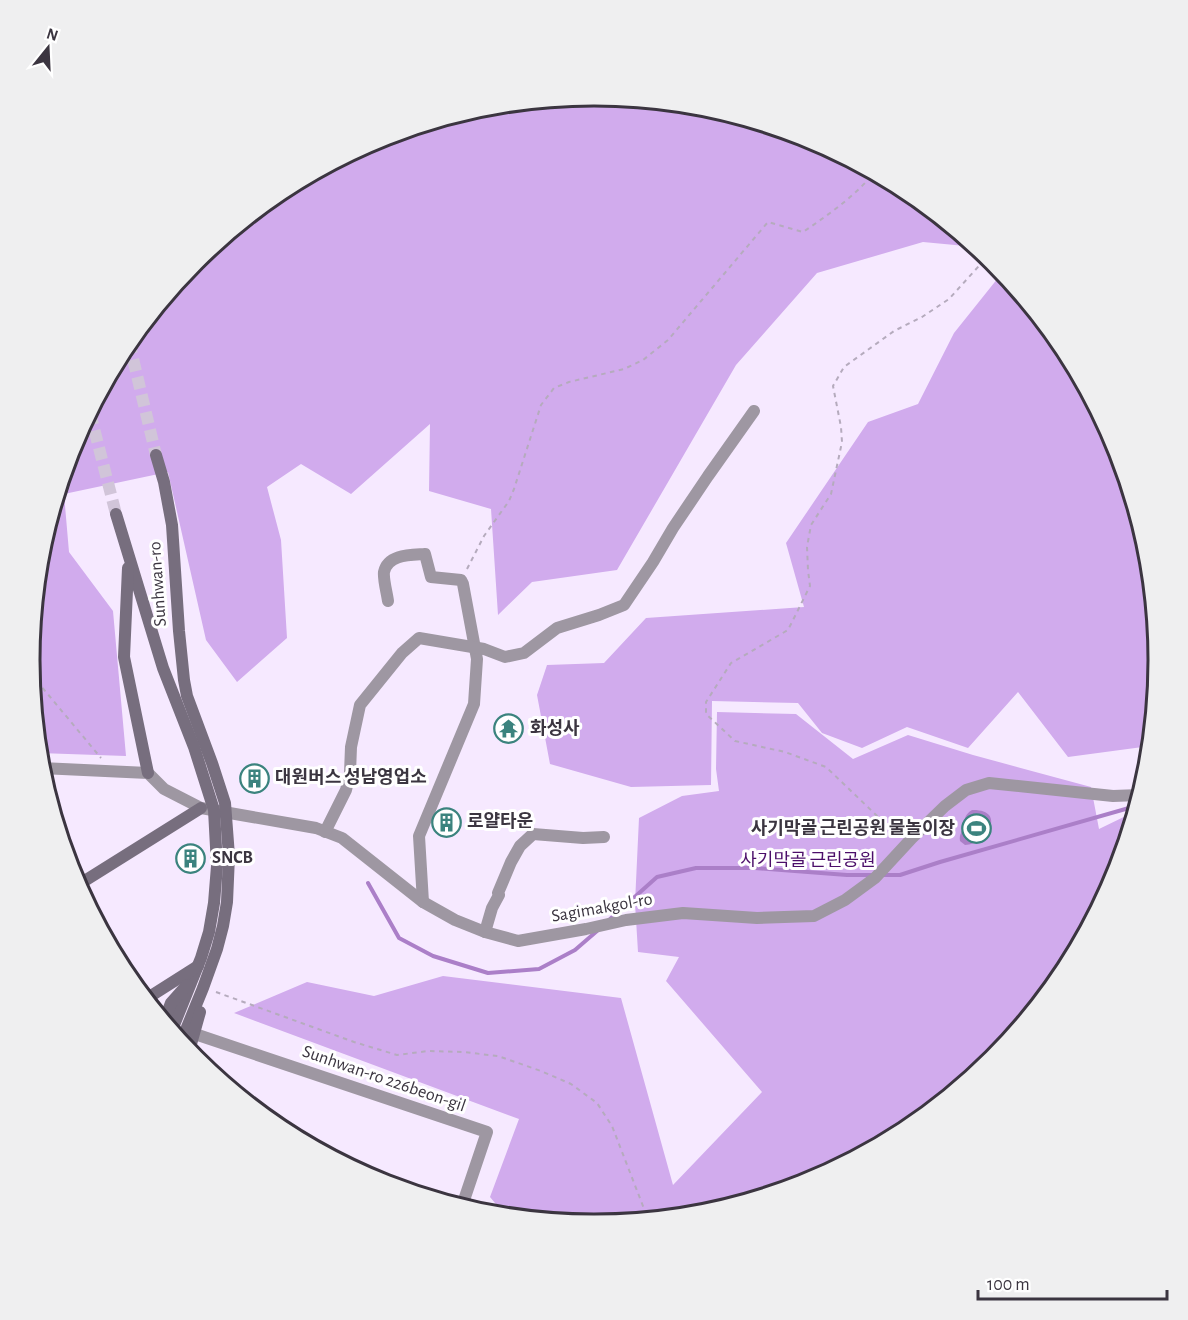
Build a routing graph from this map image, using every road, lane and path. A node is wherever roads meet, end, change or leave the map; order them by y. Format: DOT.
graph roads {
  1 [pos="869,180"];
  2 [pos="980,264"];
  3 [pos="754,411"];
  4 [pos="156,455"];
  5 [pos="116,514"];
  6 [pos="129,558"];
  7 [pos="461,580"];
  8 [pos="388,601"];
  9 [pos="479,648"];
  10 [pos="41,686"];
  11 [pos="186,714"];
  12 [pos="51,769"];
  13 [pos="112,772"];
  14 [pos="148,773"];
  15 [pos="1131,795"];
  16 [pos="201,808"];
  17 [pos="223,811"];
  18 [pos="325,832"];
  19 [pos="604,837"];
  20 [pos="906,843"];
  21 [pos="86,880"];
  22 [pos="423,902"];
  23 [pos="485,932"];
  24 [pos="212,957"];
  25 [pos="205,988"];
  26 [pos="153,994"];
  27 [pos="167,1012"];
  28 [pos="175,1022"];
  29 [pos="185,1032"];
  30 [pos="195,1034"];
  31 [pos="193,1040"];
  32 [pos="465,1198"];
  33 [pos="645,1211"];
  1 -- 7 [label="path"];
  2 -- 20 [label="path"];
  3 -- 9 [label="street"];
  4 -- 11 [label="main road, Sunhwan-ro"];
  5 -- 6 [label="main road, Sunhwan-ro"];
  6 -- 11 [label="main road, Sunhwan-ro"];
  6 -- 14 [label="main road"];
  7 -- 8 [label="street"];
  7 -- 9 [label="street"];
  9 -- 18 [label="street"];
  9 -- 22 [label="street"];
  10 -- 13 [label="path"];
  11 -- 28 [label="main road"];
  11 -- 29 [label="main road"];
  12 -- 13 [label="street"];
  13 -- 14 [label="street"];
  14 -- 16 [label="street, Sagimakgol-ro"];
  15 -- 20 [label="street, Sagimakgol-ro"];
  16 -- 17 [label="street, Sagimakgol-ro"];
  16 -- 21 [label="main road"];
  17 -- 18 [label="street, Sagimakgol-ro"];
  17 -- 24 [label="main road"];
  18 -- 22 [label="street, Sagimakgol-ro"];
  19 -- 23 [label="street"];
  20 -- 23 [label="street, Sagimakgol-ro"];
  22 -- 23 [label="street, Sagimakgol-ro"];
  24 -- 25 [label="main road"];
  24 -- 26 [label="main road"];
  24 -- 27 [label="main road"];
  25 -- 30 [label="main road"];
  25 -- 33 [label="path"];
  30 -- 31 [label="main road"];
  30 -- 32 [label="street, Sunhwan-ro 226beon-gil"];
}
